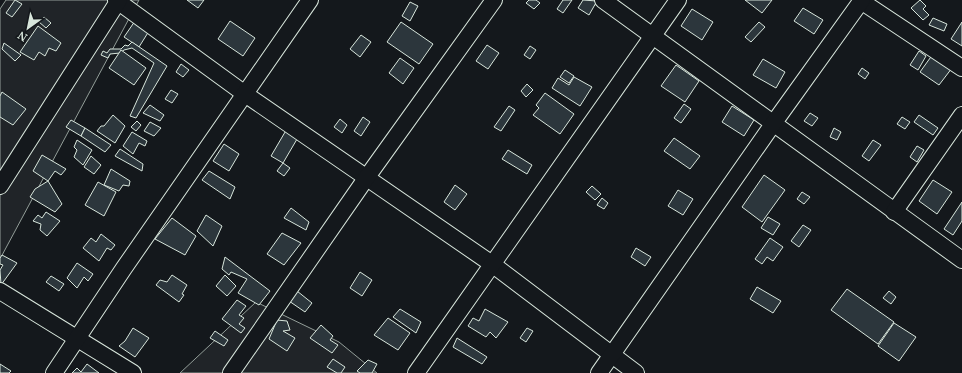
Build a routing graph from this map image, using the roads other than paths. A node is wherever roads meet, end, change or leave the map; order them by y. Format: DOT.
graph roads {
  1 [pos="310,0"];
  2 [pos="494,0"];
  3 [pos="603,0"];
  4 [pos="678,0"];
  5 [pos="118,1"];
  6 [pos="862,1"];
  7 [pos="653,35"];
  8 [pos="962,68"];
  9 [pos="245,94"];
  10 [pos="962,114"];
  11 [pos="773,124"];
  12 [pos="367,177"];
  13 [pos="0,186"];
  14 [pos="894,212"];
  15 [pos="962,260"];
  16 [pos="492,264"];
  17 [pos="0,292"];
  18 [pos="77,338"];
  19 [pos="612,355"];
  20 [pos="54,373"];
  21 [pos="133,373"];
  22 [pos="231,373"];
  23 [pos="416,373"];
  24 [pos="599,373"];
  25 [pos="636,373"];
  1 -- 9 [label="street"];
  2 -- 12 [label="street"];
  3 -- 7 [label="street"];
  4 -- 7 [label="street"];
  5 -- 9 [label="street"];
  5 -- 13 [label="street"];
  6 -- 8 [label="street"];
  6 -- 11 [label="street"];
  7 -- 11 [label="street"];
  7 -- 16 [label="street"];
  9 -- 12 [label="street"];
  9 -- 18 [label="street"];
  10 -- 14 [label="street"];
  11 -- 14 [label="street"];
  11 -- 19 [label="street"];
  12 -- 16 [label="street"];
  12 -- 22 [label="street"];
  14 -- 15 [label="street"];
  16 -- 19 [label="street"];
  16 -- 23 [label="street"];
  17 -- 18 [label="street"];
  18 -- 20 [label="street"];
  18 -- 21 [label="street"];
  19 -- 24 [label="street"];
  19 -- 25 [label="street"];
}
